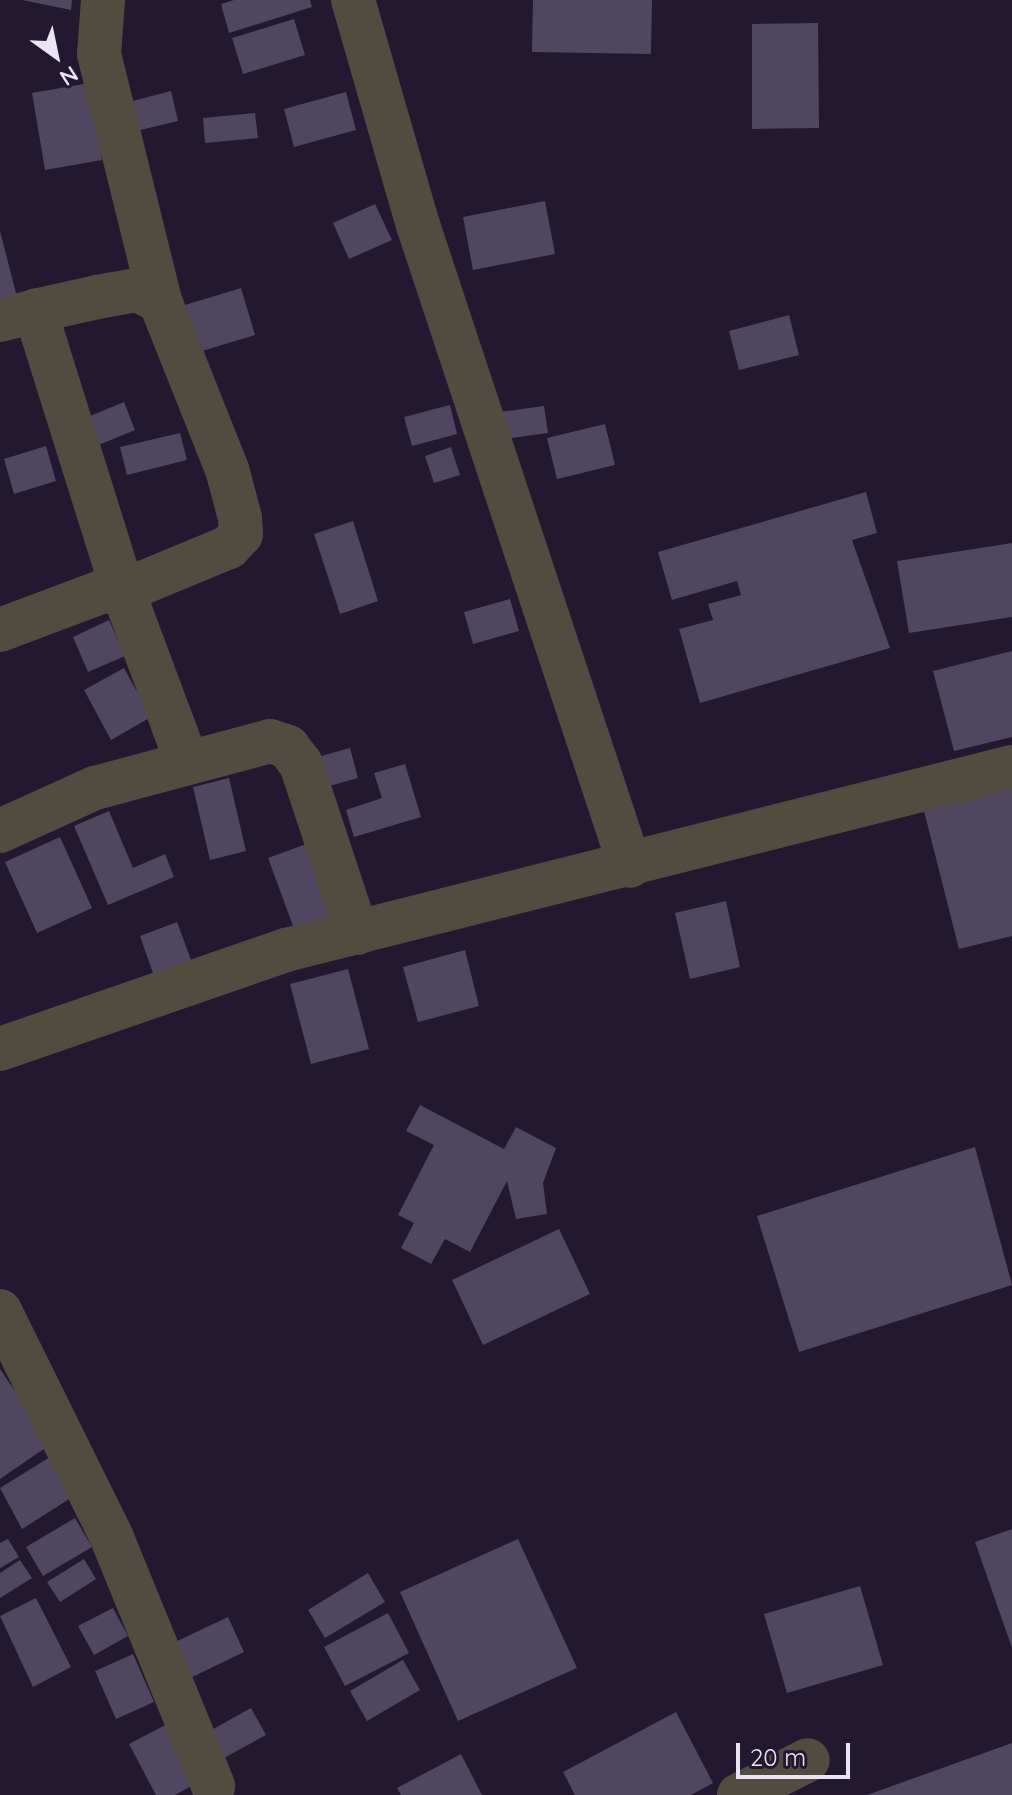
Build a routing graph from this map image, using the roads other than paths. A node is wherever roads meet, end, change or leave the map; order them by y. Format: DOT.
graph roads {
  1 [pos="103,0"];
  2 [pos="353,0"];
  3 [pos="160,301"];
  4 [pos="18,316"];
  5 [pos="123,591"];
  6 [pos="0,630"];
  7 [pos="187,762"];
  8 [pos="1012,767"];
  9 [pos="0,831"];
  10 [pos="630,866"];
  11 [pos="357,933"];
  12 [pos="0,1049"];
  13 [pos="0,1311"];
  14 [pos="808,1760"];
  15 [pos="213,1786"];
  16 [pos="739,1795"];
  1 -- 3 [label="street"];
  2 -- 10 [label="street"];
  3 -- 4 [label="street"];
  3 -- 5 [label="street"];
  4 -- 5 [label="street"];
  5 -- 6 [label="street"];
  5 -- 7 [label="street"];
  7 -- 9 [label="street"];
  7 -- 11 [label="street"];
  8 -- 10 [label="street"];
  10 -- 11 [label="street"];
  11 -- 12 [label="street"];
  13 -- 15 [label="street"];
  14 -- 16 [label="street"];
}
